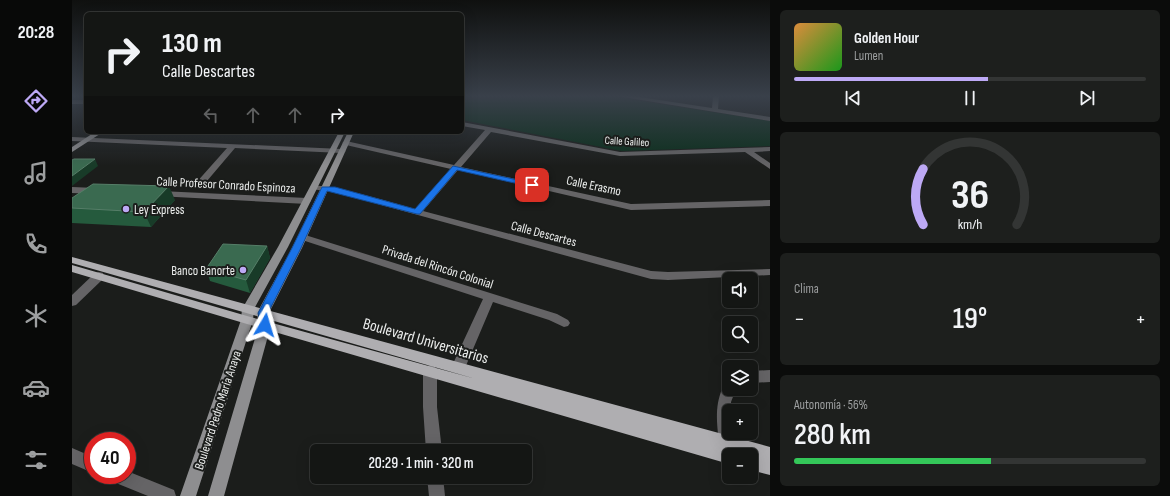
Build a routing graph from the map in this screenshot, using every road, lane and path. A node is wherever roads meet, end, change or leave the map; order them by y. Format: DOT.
graph roads {
  1 [pos="464,124"];
  2 [pos="490,130"];
  3 [pos="97,134"];
  4 [pos="342,134"];
  5 [pos="350,134"];
  6 [pos="72,139"];
  7 [pos="88,140"];
  8 [pos="233,146"];
  9 [pos="340,148"];
  10 [pos="770,149"];
  11 [pos="72,150"];
  12 [pos="747,150"];
  13 [pos="770,166"];
  14 [pos="456,168"];
  15 [pos="198,186"];
  16 [pos="314,187"];
  17 [pos="324,188"];
  18 [pos="72,190"];
  19 [pos="103,191"];
  20 [pos="150,194"];
  21 [pos="307,201"];
  22 [pos="770,203"];
  23 [pos="417,212"];
  24 [pos="302,236"];
  25 [pos="72,260"];
  26 [pos="72,268"];
  27 [pos="770,272"];
  28 [pos="99,276"];
  29 [pos="490,297"];
  30 [pos="72,302"];
  31 [pos="248,314"];
  32 [pos="264,319"];
  33 [pos="564,323"];
  34 [pos="458,368"];
  35 [pos="430,371"];
  36 [pos="770,376"];
  37 [pos="758,377"];
  38 [pos="725,396"];
  39 [pos="433,444"];
  40 [pos="724,448"];
  41 [pos="725,448"];
  42 [pos="728,448"];
  43 [pos="758,453"];
  44 [pos="770,455"];
  45 [pos="72,456"];
  46 [pos="84,461"];
  47 [pos="758,464"];
  48 [pos="770,467"];
  49 [pos="136,483"];
  50 [pos="436,484"];
  51 [pos="168,496"];
  52 [pos="188,496"];
  53 [pos="216,496"];
  54 [pos="437,496"];
  1 -- 2 [label="street, Calle Galileo"];
  2 -- 12 [label="street, Calle Galileo"];
  2 -- 14 [label="street"];
  3 -- 7 [label="street"];
  4 -- 9 [label="street, Boulevard Pedro María Anaya"];
  5 -- 9 [label="street, Boulevard Pedro María Anaya"];
  6 -- 7 [label="street, Calle Erasmo"];
  7 -- 8 [label="street, Calle Erasmo"];
  7 -- 11 [label="street"];
  8 -- 9 [label="street, Calle Erasmo"];
  8 -- 15 [label="street"];
  9 -- 14 [label="street, Calle Erasmo"];
  9 -- 16 [label="street, Boulevard Pedro María Anaya"];
  9 -- 17 [label="street, Boulevard Pedro María Anaya"];
  10 -- 12 [label="street, Calle Galileo"];
  12 -- 13 [label="street"];
  14 -- 22 [label="street, Calle Erasmo"];
  14 -- 23 [label="street"];
  16 -- 17 [label="street, Calle Descartes"];
  16 -- 21 [label="street, Boulevard Pedro María Anaya"];
  17 -- 23 [label="street, Calle Descartes"];
  17 -- 24 [label="street, Boulevard Pedro María Anaya"];
  18 -- 19 [label="street"];
  20 -- 21 [label="street, Calle Profesor Conrado Espinoza"];
  21 -- 31 [label="street, Boulevard Pedro María Anaya"];
  23 -- 27 [label="street, Calle Descartes"];
  24 -- 29 [label="street, Privada del Rincón Colonial"];
  24 -- 32 [label="street, Boulevard Pedro María Anaya"];
  25 -- 31 [label="main road, Boulevard Universitarios"];
  26 -- 28 [label="main road, Boulevard Universitarios"];
  28 -- 30 [label="street"];
  28 -- 31 [label="main road, Boulevard Universitarios"];
  29 -- 33 [label="street, Privada del Rincón Colonial"];
  29 -- 34 [label="street"];
  31 -- 32 [label="main road, Boulevard Universitarios"];
  31 -- 52 [label="street, Boulevard Pedro María Anaya"];
  32 -- 34 [label="main road, Boulevard Universitarios"];
  32 -- 35 [label="main road, Boulevard Universitarios"];
  32 -- 53 [label="street, Boulevard Pedro María Anaya"];
  34 -- 41 [label="main road, Boulevard Universitarios"];
  35 -- 39 [label="street"];
  35 -- 40 [label="main road, Boulevard Universitarios"];
  36 -- 37 [label="street"];
  38 -- 42 [label="street"];
  43 -- 44 [label="main road, Boulevard Universitarios"];
  45 -- 46 [label="street"];
  47 -- 48 [label="main road"];
  49 -- 51 [label="street"];
  50 -- 54 [label="street"];
}
